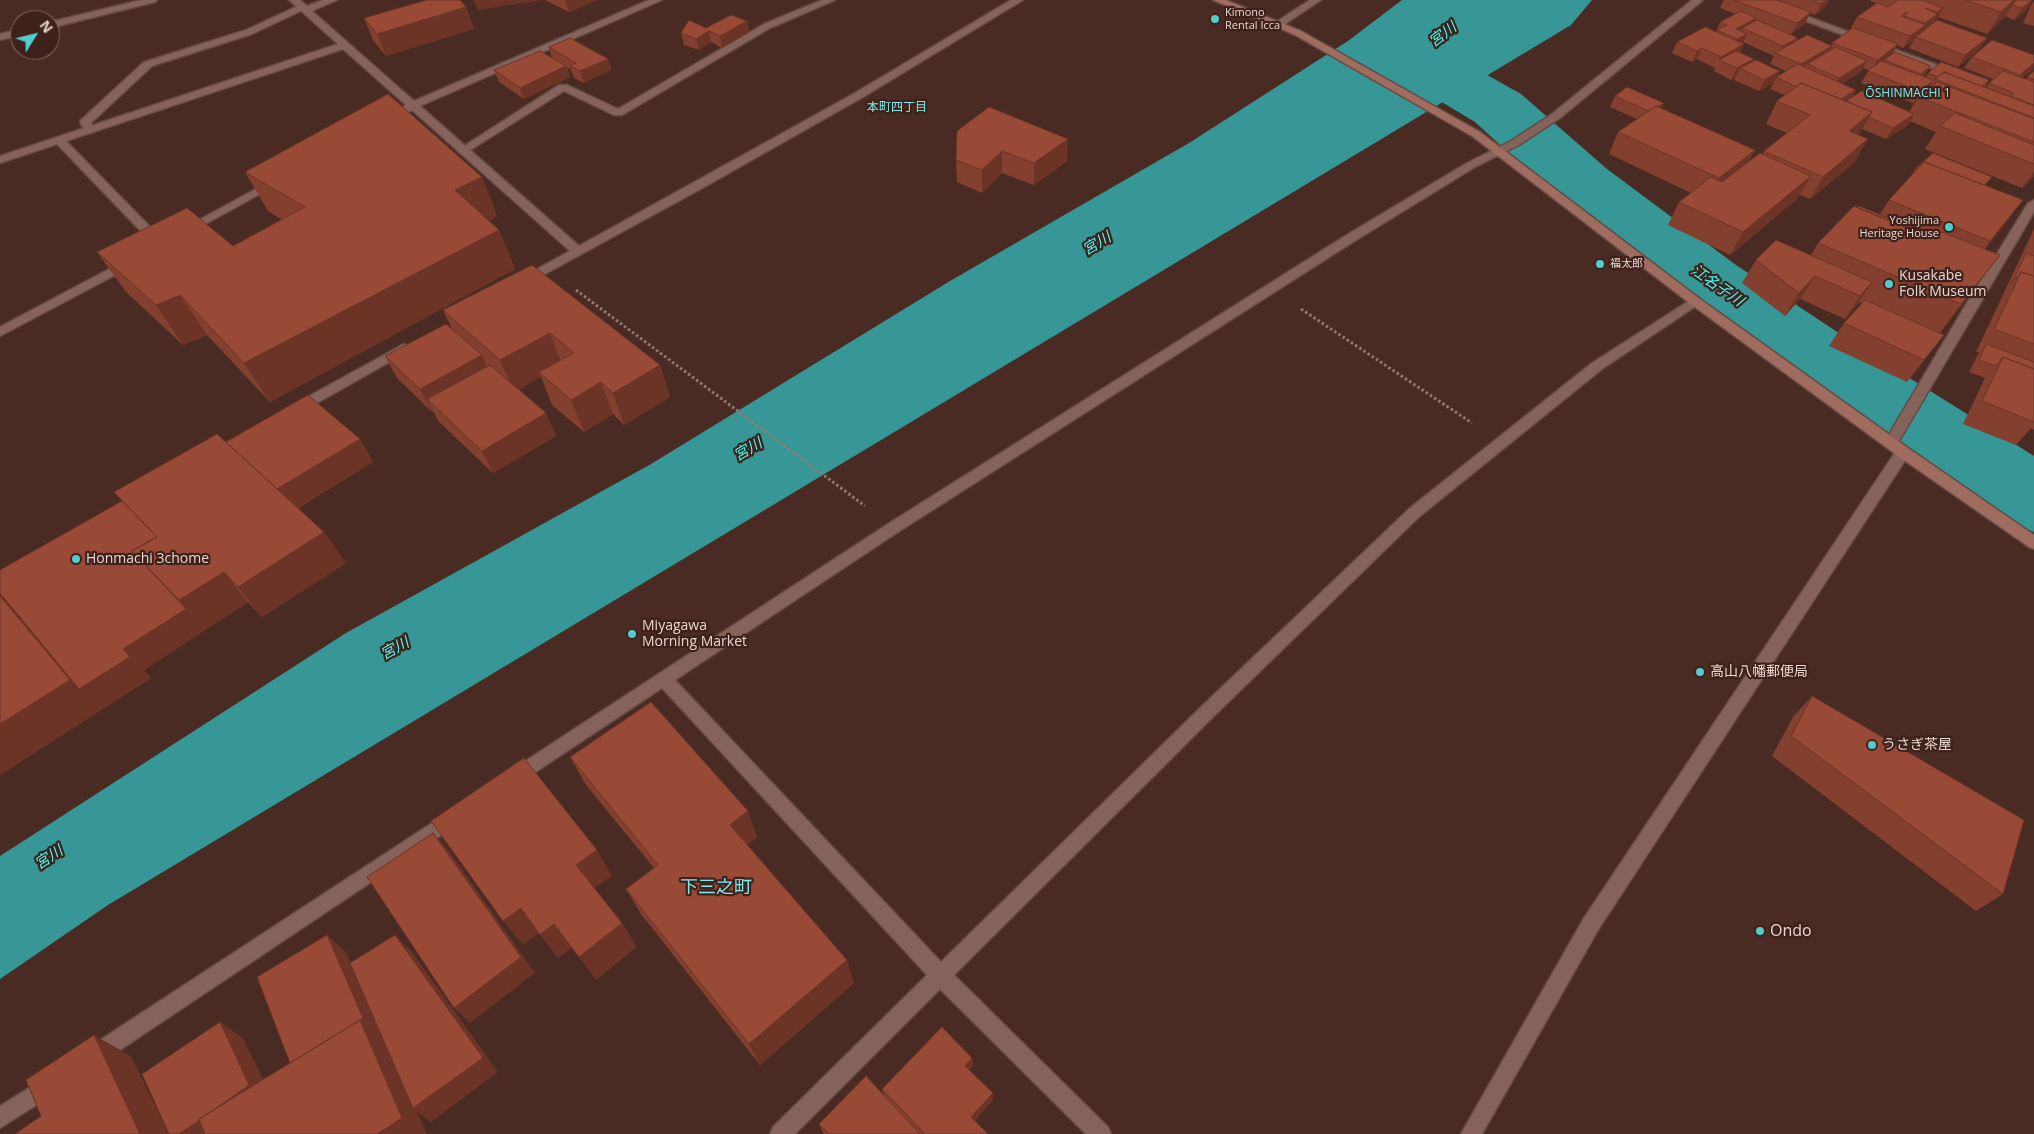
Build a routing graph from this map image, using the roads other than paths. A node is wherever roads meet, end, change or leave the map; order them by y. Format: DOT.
graph roads {
  1 [pos="152,0"];
  2 [pos="294,0"];
  3 [pos="332,0"];
  4 [pos="657,0"];
  5 [pos="830,0"];
  6 [pos="1018,0"];
  7 [pos="1218,0"];
  8 [pos="1316,0"];
  9 [pos="1698,0"];
  10 [pos="1756,0"];
  11 [pos="304,9"];
  12 [pos="60,23"];
  13 [pos="1279,24"];
  14 [pos="345,45"];
  15 [pos="1962,76"];
  16 [pos="414,105"];
  17 [pos="379,124"];
  18 [pos="89,130"];
  19 [pos="59,140"];
  20 [pos="463,150"];
  21 [pos="1499,151"];
  22 [pos="0,160"];
  23 [pos="283,178"];
  24 [pos="2034,203"];
  25 [pos="161,245"];
  26 [pos="577,251"];
  27 [pos="512,287"];
  28 [pos="1696,302"];
  29 [pos="0,332"];
  30 [pos="417,341"];
  31 [pos="287,414"];
  32 [pos="1898,442"];
  33 [pos="2034,543"];
  34 [pos="664,678"];
  35 [pos="498,788"];
  36 [pos="464,810"];
  37 [pos="940,975"];
  38 [pos="83,1063"];
  39 [pos="66,1074"];
  40 [pos="0,1118"];
  41 [pos="780,1134"];
  42 [pos="1101,1134"];
  43 [pos="1471,1134"];
  1 -- 12 [label="street"];
  2 -- 11 [label="street"];
  3 -- 11 [label="street"];
  4 -- 16 [label="street"];
  5 -- 20 [label="street"];
  6 -- 26 [label="street"];
  7 -- 13 [label="street"];
  8 -- 13 [label="street"];
  9 -- 21 [label="street"];
  10 -- 15 [label="street"];
  11 -- 14 [label="street"];
  11 -- 18 [label="street"];
  13 -- 21 [label="street"];
  14 -- 16 [label="street"];
  14 -- 18 [label="street"];
  16 -- 17 [label="street"];
  16 -- 20 [label="street"];
  18 -- 19 [label="street"];
  19 -- 22 [label="street"];
  19 -- 25 [label="street"];
  20 -- 26 [label="street"];
  21 -- 28 [label="street"];
  21 -- 34 [label="street"];
  23 -- 25 [label="street"];
  24 -- 32 [label="street"];
  25 -- 29 [label="street"];
  26 -- 27 [label="street"];
  28 -- 32 [label="street"];
  28 -- 37 [label="street"];
  30 -- 31 [label="street"];
  32 -- 33 [label="street"];
  32 -- 43 [label="street"];
  34 -- 35 [label="street"];
  34 -- 37 [label="street"];
  36 -- 38 [label="street"];
  37 -- 41 [label="street"];
  37 -- 42 [label="street"];
  39 -- 40 [label="street"];
}
